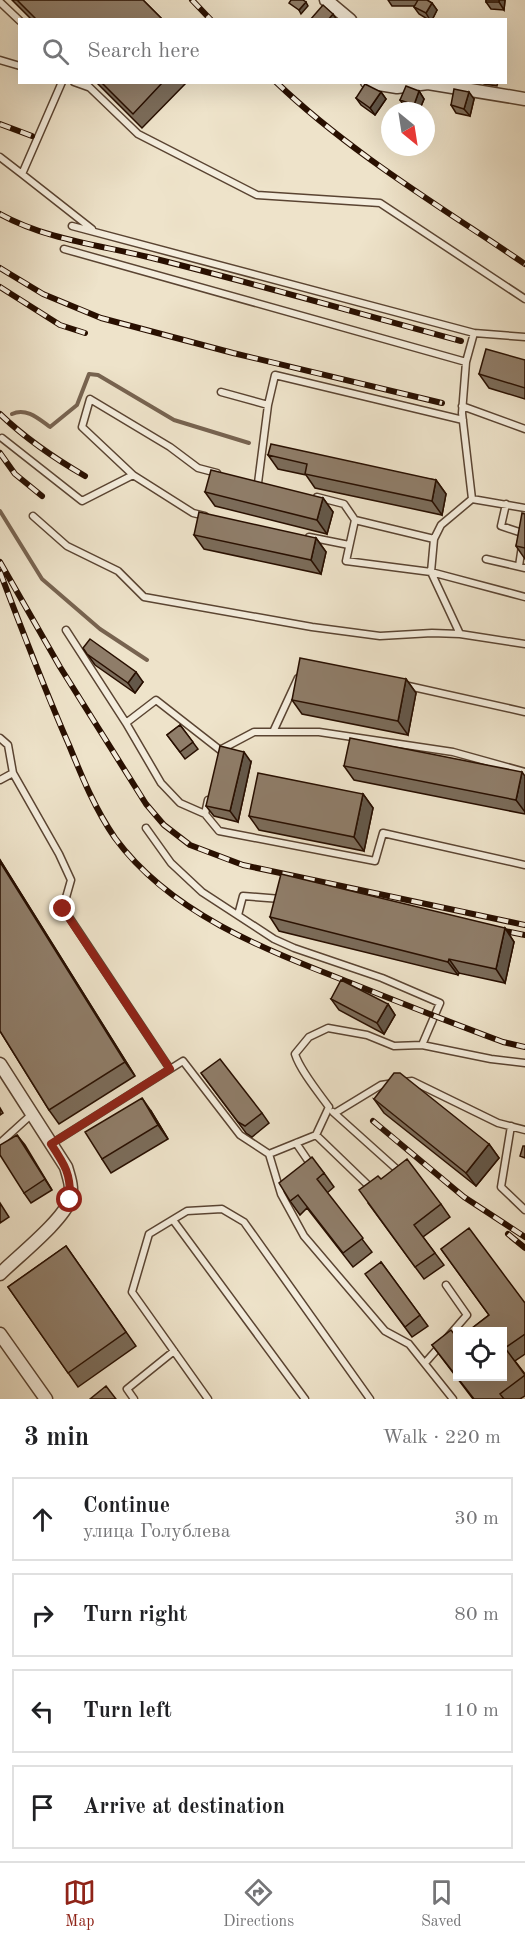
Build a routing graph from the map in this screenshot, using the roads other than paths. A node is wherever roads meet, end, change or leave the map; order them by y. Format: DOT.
graph roads {
  1 [pos="326,0"];
  2 [pos="0,2"];
  3 [pos="348,18"];
  4 [pos="18,19"];
  5 [pos="0,60"];
  6 [pos="18,65"];
  7 [pos="61,84"];
  8 [pos="380,84"];
  9 [pos="420,84"];
  10 [pos="434,84"];
  11 [pos="86,85"];
  12 [pos="525,99"];
  13 [pos="0,158"];
  14 [pos="22,174"];
  15 [pos="72,226"];
  16 [pos="96,232"];
  17 [pos="64,249"];
  18 [pos="525,299"];
  19 [pos="474,333"];
  20 [pos="525,337"];
  21 [pos="466,362"];
  22 [pos="221,392"];
  23 [pos="268,405"];
  24 [pos="462,406"];
  25 [pos="463,420"];
  26 [pos="525,429"];
  27 [pos="2,438"];
  28 [pos="133,475"];
  29 [pos="228,476"];
  30 [pos="248,480"];
  31 [pos="258,483"];
  32 [pos="269,485"];
  33 [pos="312,496"];
  34 [pos="472,499"];
  35 [pos="506,504"];
  36 [pos="525,508"];
  37 [pos="33,516"];
  38 [pos="215,518"];
  39 [pos="355,520"];
  40 [pos="304,536"];
  41 [pos="434,539"];
  42 [pos="349,545"];
  43 [pos="486,559"];
  44 [pos="522,567"];
  45 [pos="431,572"];
  46 [pos="525,597"];
  47 [pos="66,630"];
  48 [pos="460,634"];
  49 [pos="525,644"];
  50 [pos="301,672"];
  51 [pos="398,684"];
  52 [pos="525,712"];
  53 [pos="126,723"];
  54 [pos="273,732"];
  55 [pos="0,738"];
  56 [pos="220,750"];
  57 [pos="217,761"];
  58 [pos="525,772"];
  59 [pos="13,773"];
  60 [pos="0,780"];
  61 [pos="210,793"];
  62 [pos="205,814"];
  63 [pos="146,828"];
  64 [pos="525,865"];
  65 [pos="281,899"];
  66 [pos="238,915"];
  67 [pos="422,1045"];
  68 [pos="525,1063"];
  69 [pos="0,1064"];
  70 [pos="170,1069"];
  71 [pos="328,1107"];
  72 [pos="335,1113"];
  73 [pos="32,1114"];
  74 [pos="511,1126"];
  75 [pos="525,1130"];
  76 [pos="316,1135"];
  77 [pos="0,1143"];
  78 [pos="296,1143"];
  79 [pos="51,1144"];
  80 [pos="270,1155"];
  81 [pos="315,1169"];
  82 [pos="401,1173"];
  83 [pos="375,1192"];
  84 [pos="525,1210"];
  85 [pos="173,1220"];
  86 [pos="0,1274"];
  87 [pos="446,1285"];
  88 [pos="0,1334"];
  89 [pos="174,1351"];
  90 [pos="424,1363"];
  91 [pos="46,1399"];
  92 [pos="135,1399"];
  93 [pos="208,1399"];
  94 [pos="305,1399"];
  95 [pos="370,1399"];
  96 [pos="453,1399"];
  1 -- 3 [label="street"];
  2 -- 4 [label="lane"];
  5 -- 6 [label="lane"];
  7 -- 14 [label="lane"];
  8 -- 9 [label="street"];
  10 -- 12 [label="street"];
  11 -- 18 [label="lane"];
  13 -- 14 [label="lane"];
  14 -- 16 [label="lane"];
  15 -- 16 [label="lane"];
  16 -- 19 [label="lane"];
  17 -- 21 [label="lane"];
  19 -- 20 [label="lane"];
  19 -- 21 [label="lane"];
  21 -- 24 [label="lane"];
  22 -- 23 [label="lane"];
  23 -- 25 [label="lane"];
  23 -- 31 [label="lane"];
  24 -- 25 [label="lane"];
  24 -- 26 [label="lane"];
  25 -- 34 [label="lane"];
  27 -- 28 [label="lane"];
  28 -- 29 [label="lane"];
  28 -- 38 [label="lane"];
  30 -- 31 [label="lane"];
  31 -- 32 [label="lane"];
  33 -- 39 [label="lane"];
  34 -- 35 [label="lane"];
  34 -- 41 [label="lane"];
  35 -- 36 [label="lane"];
  35 -- 44 [label="lane"];
  37 -- 48 [label="lane"];
  39 -- 41 [label="lane"];
  39 -- 42 [label="lane"];
  40 -- 42 [label="lane"];
  41 -- 45 [label="lane"];
  42 -- 45 [label="lane"];
  43 -- 44 [label="lane"];
  45 -- 46 [label="lane"];
  45 -- 48 [label="lane"];
  47 -- 53 [label="lane"];
  48 -- 49 [label="lane"];
  50 -- 54 [label="lane"];
  51 -- 52 [label="lane"];
  53 -- 56 [label="lane"];
  53 -- 62 [label="lane"];
  54 -- 56 [label="lane"];
  54 -- 58 [label="lane"];
  55 -- 59 [label="lane"];
  56 -- 57 [label="lane"];
  59 -- 60 [label="lane"];
  59 -- 70 [label="lane"];
  61 -- 62 [label="lane"];
  62 -- 64 [label="lane"];
  63 -- 66 [label="lane"];
  65 -- 66 [label="lane"];
  66 -- 67 [label="lane"];
  67 -- 68 [label="lane"];
  67 -- 71 [label="lane"];
  69 -- 73 [label="street"];
  70 -- 79 [label="lane"];
  70 -- 80 [label="lane"];
  71 -- 72 [label="lane"];
  71 -- 76 [label="lane"];
  72 -- 74 [label="lane"];
  72 -- 82 [label="lane"];
  73 -- 77 [label="lane"];
  73 -- 79 [label="street"];
  74 -- 75 [label="lane"];
  74 -- 84 [label="lane"];
  76 -- 78 [label="lane"];
  76 -- 83 [label="lane"];
  78 -- 80 [label="lane"];
  78 -- 81 [label="lane"];
  79 -- 86 [label="street"];
  80 -- 90 [label="lane"];
  85 -- 89 [label="lane"];
  85 -- 94 [label="lane"];
  85 -- 95 [label="lane"];
  87 -- 90 [label="lane"];
  88 -- 91 [label="street"];
  89 -- 92 [label="lane"];
  89 -- 93 [label="lane"];
  90 -- 96 [label="lane"];
}
